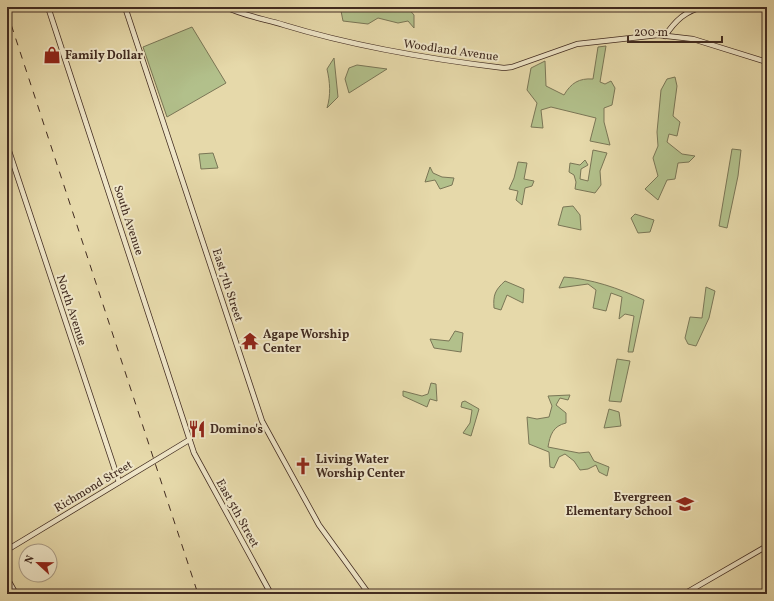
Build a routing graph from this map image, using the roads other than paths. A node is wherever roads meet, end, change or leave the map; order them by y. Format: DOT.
graph roads {
  1 [pos="48,7"];
  2 [pos="125,7"];
  3 [pos="226,7"];
  4 [pos="704,7"];
  5 [pos="664,36"];
  6 [pos="767,62"];
  7 [pos="7,145"];
  8 [pos="189,440"];
  9 [pos="119,482"];
  10 [pos="767,546"];
  11 [pos="7,550"];
  12 [pos="7,578"];
  13 [pos="16,594"];
  14 [pos="271,594"];
  15 [pos="370,594"];
  16 [pos="684,594"];
  1 -- 8 [label="street, South Avenue"];
  2 -- 15 [label="street, East 7th Street"];
  3 -- 5 [label="street, Woodland Avenue"];
  4 -- 5 [label="street"];
  5 -- 6 [label="street, Woodland Avenue"];
  7 -- 9 [label="street, North Avenue"];
  8 -- 9 [label="street, Richmond Street"];
  8 -- 14 [label="street, East 5th Street"];
  9 -- 11 [label="street, Richmond Street"];
  10 -- 16 [label="street"];
  12 -- 13 [label="street"];
}
